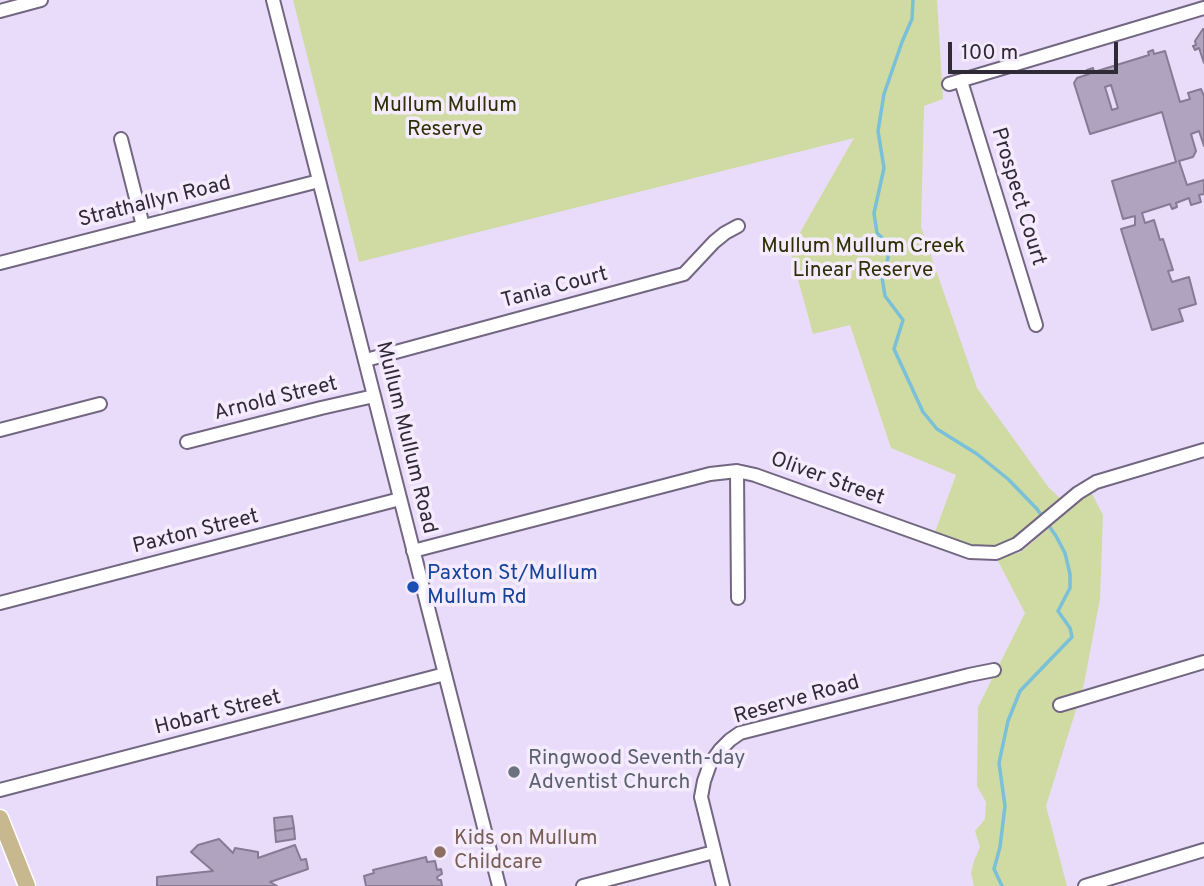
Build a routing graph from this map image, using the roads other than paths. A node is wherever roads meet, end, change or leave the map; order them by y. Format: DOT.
graph roads {
  1 [pos="41,0"];
  2 [pos="273,0"];
  3 [pos="1204,8"];
  4 [pos="0,10"];
  5 [pos="121,139"];
  6 [pos="319,181"];
  7 [pos="143,226"];
  8 [pos="737,226"];
  9 [pos="0,262"];
  10 [pos="1036,325"];
  11 [pos="366,360"];
  12 [pos="374,396"];
  13 [pos="100,404"];
  14 [pos="0,430"];
  15 [pos="187,442"];
  16 [pos="1204,450"];
  17 [pos="737,471"];
  18 [pos="400,499"];
  19 [pos="413,551"];
  20 [pos="738,598"];
  21 [pos="0,603"];
  22 [pos="1204,662"];
  23 [pos="994,670"];
  24 [pos="445,674"];
  25 [pos="1060,705"];
  26 [pos="0,790"];
  27 [pos="0,818"];
  28 [pos="1204,850"];
  29 [pos="714,852"];
  30 [pos="27,886"];
  31 [pos="499,886"];
  32 [pos="583,886"];
  33 [pos="723,886"];
  34 [pos="1084,886"];
  1 -- 4 [label="street"];
  2 -- 6 [label="street, Mullum Mullum Road"];
  3 -- 10 [label="street, Prospect Court"];
  5 -- 7 [label="street"];
  6 -- 7 [label="street, Strathallyn Road"];
  6 -- 11 [label="street, Mullum Mullum Road"];
  7 -- 9 [label="street, Strathallyn Road"];
  8 -- 11 [label="street, Tania Court"];
  11 -- 12 [label="street, Mullum Mullum Road"];
  12 -- 15 [label="street, Arnold Street"];
  12 -- 18 [label="street, Mullum Mullum Road"];
  13 -- 14 [label="street"];
  16 -- 17 [label="street, Oliver Street"];
  17 -- 19 [label="street, Oliver Street"];
  17 -- 20 [label="street"];
  18 -- 19 [label="street, Mullum Mullum Road"];
  18 -- 21 [label="street, Paxton Street"];
  19 -- 24 [label="street, Mullum Mullum Road"];
  22 -- 25 [label="street"];
  23 -- 29 [label="street, Reserve Road"];
  24 -- 26 [label="street, Hobart Street"];
  24 -- 31 [label="street, Mullum Mullum Road"];
  27 -- 30 [label="main road"];
  28 -- 34 [label="street"];
  29 -- 32 [label="street"];
  29 -- 33 [label="street, Reserve Road"];
}
